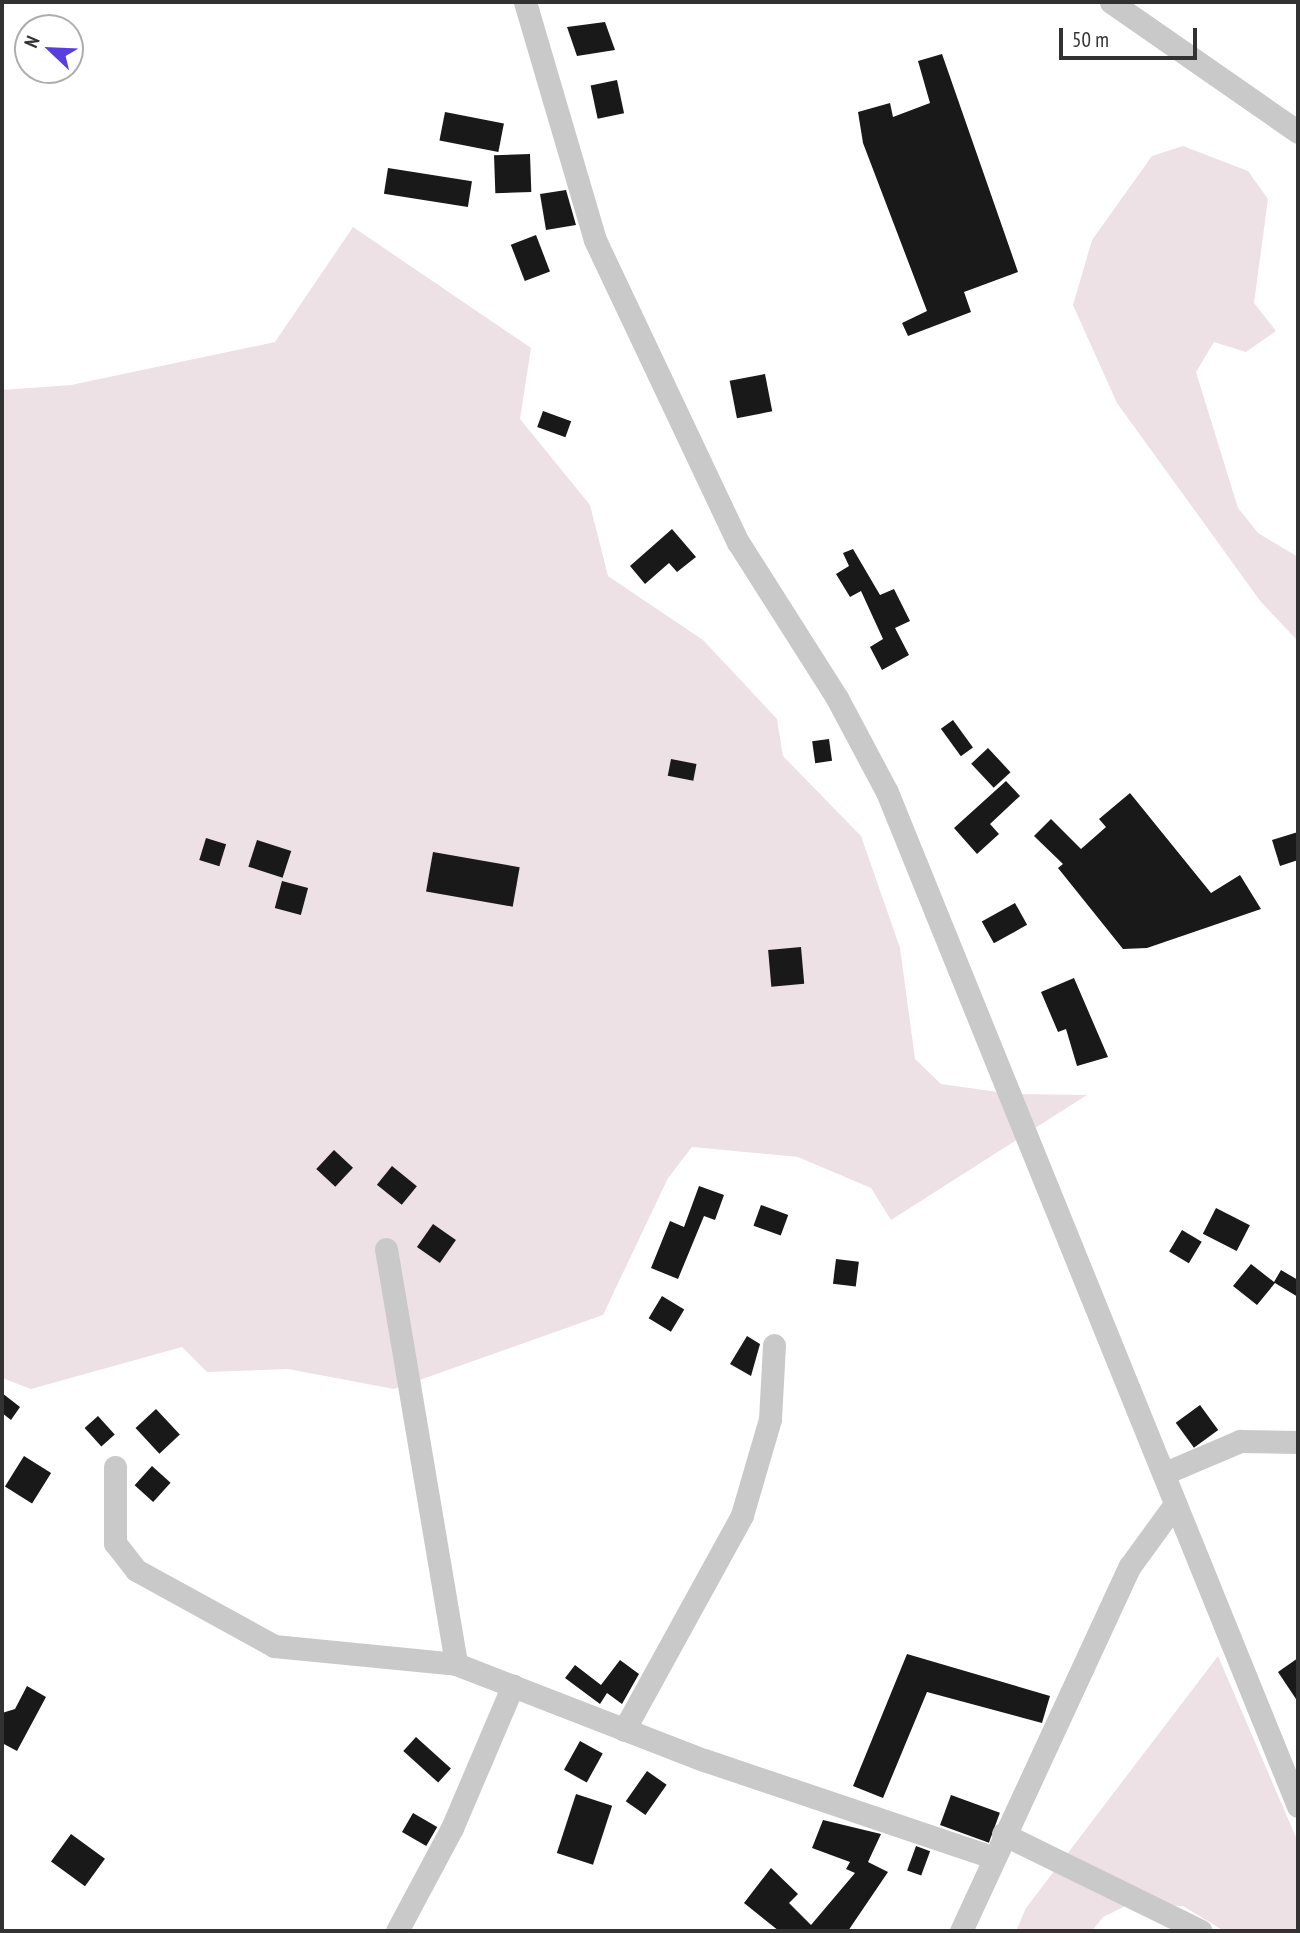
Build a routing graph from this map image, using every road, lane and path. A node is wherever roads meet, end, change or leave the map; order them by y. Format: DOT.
graph roads {
  1 [pos="525,2"];
  2 [pos="1111,2"];
  3 [pos="1290,127"];
  4 [pos="1298,140"];
  5 [pos="386,1249"];
  6 [pos="774,1345"];
  7 [pos="1298,1442"];
  8 [pos="115,1467"];
  9 [pos="1165,1473"];
  10 [pos="1175,1504"];
  11 [pos="456,1664"];
  12 [pos="513,1685"];
  13 [pos="624,1730"];
  14 [pos="1298,1806"];
  15 [pos="1003,1834"];
  16 [pos="993,1857"];
  17 [pos="397,1931"];
  18 [pos="961,1931"];
  19 [pos="1201,1931"];
  1 -- 9 [label="street"];
  2 -- 3 [label="street"];
  3 -- 4 [label="street"];
  5 -- 11 [label="street"];
  6 -- 13 [label="street"];
  7 -- 9 [label="street"];
  8 -- 11 [label="street"];
  9 -- 10 [label="street"];
  10 -- 14 [label="street"];
  10 -- 15 [label="street"];
  11 -- 12 [label="street"];
  12 -- 13 [label="street"];
  12 -- 17 [label="street"];
  13 -- 16 [label="street"];
  15 -- 16 [label="street"];
  15 -- 19 [label="street"];
  16 -- 18 [label="street"];
}
